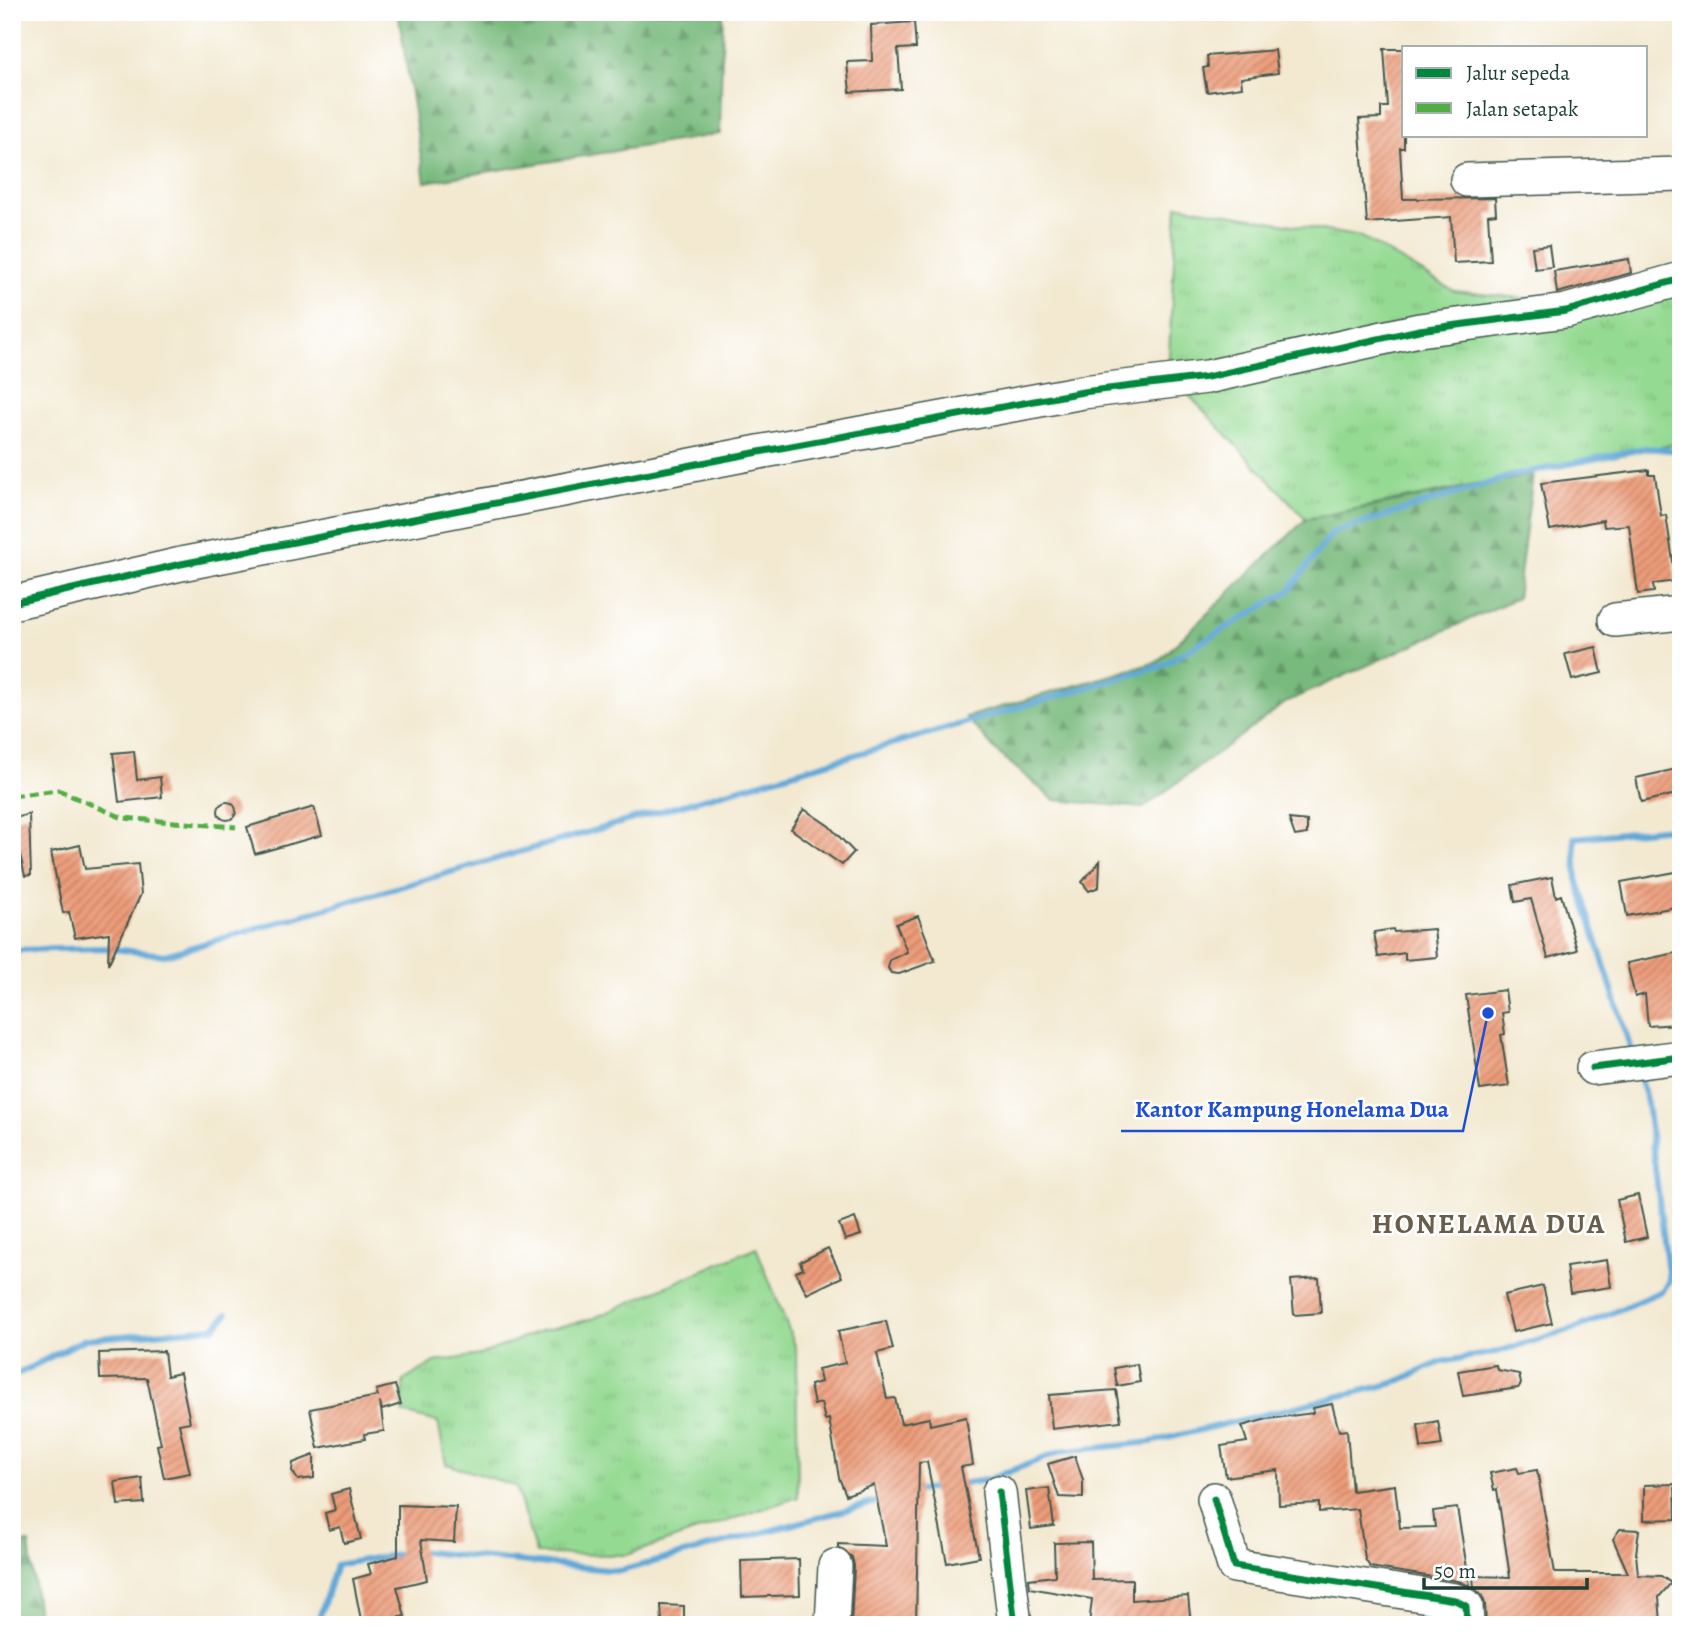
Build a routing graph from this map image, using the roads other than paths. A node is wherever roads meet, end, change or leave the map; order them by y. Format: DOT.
graph roads {
  1 [pos="1681,174"];
  2 [pos="1468,180"];
  3 [pos="1681,279"];
  4 [pos="12,603"];
  5 [pos="1681,613"];
  6 [pos="1615,620"];
  7 [pos="1681,1057"];
  8 [pos="1593,1068"];
  9 [pos="999,1492"];
  10 [pos="1214,1499"];
  11 [pos="835,1566"];
  12 [pos="832,1625"];
  13 [pos="1015,1625"];
  14 [pos="1467,1625"];
  1 -- 2 [label="street"];
  3 -- 4 [label="street"];
  5 -- 6 [label="street"];
  7 -- 8 [label="street"];
  9 -- 13 [label="street"];
  10 -- 14 [label="street"];
  11 -- 12 [label="street"];
}
